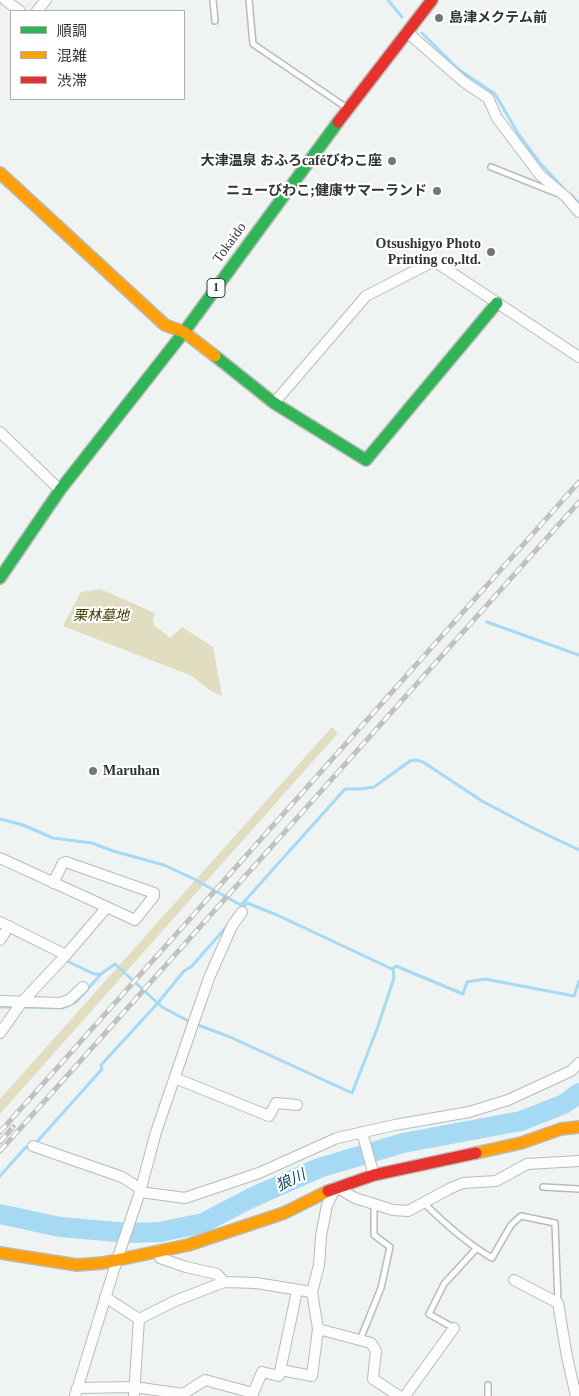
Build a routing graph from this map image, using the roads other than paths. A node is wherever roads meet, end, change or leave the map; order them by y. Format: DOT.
graph roads {
  1 [pos="5,0"];
  2 [pos="46,0"];
  3 [pos="213,0"];
  4 [pos="249,0"];
  5 [pos="432,0"];
  6 [pos="19,10"];
  7 [pos="38,10"];
  8 [pos="215,21"];
  9 [pos="407,32"];
  10 [pos="347,108"];
  11 [pos="492,167"];
  12 [pos="0,173"];
  13 [pos="566,197"];
  14 [pos="579,212"];
  15 [pos="496,303"];
  16 [pos="184,332"];
  17 [pos="579,357"];
  18 [pos="274,403"];
  19 [pos="0,432"];
  20 [pos="60,490"];
  21 [pos="0,578"];
  22 [pos="0,858"];
  23 [pos="53,883"];
  24 [pos="107,908"];
  25 [pos="242,912"];
  26 [pos="4,924"];
  27 [pos="0,940"];
  28 [pos="66,955"];
  29 [pos="83,987"];
  30 [pos="0,1001"];
  31 [pos="22,1002"];
  32 [pos="0,1034"];
  33 [pos="579,1064"];
  34 [pos="175,1078"];
  35 [pos="298,1105"];
  36 [pos="579,1127"];
  37 [pos="363,1134"];
  38 [pos="33,1146"];
  39 [pos="579,1161"];
  40 [pos="374,1173"];
  41 [pos="336,1187"];
  42 [pos="543,1187"];
  43 [pos="579,1189"];
  44 [pos="140,1191"];
  45 [pos="374,1203"];
  46 [pos="424,1203"];
  47 [pos="476,1249"];
  48 [pos="159,1250"];
  49 [pos="0,1253"];
  50 [pos="117,1260"];
  51 [pos="514,1280"];
  52 [pos="224,1282"];
  53 [pos="297,1291"];
  54 [pos="312,1292"];
  55 [pos="105,1297"];
  56 [pos="558,1303"];
  57 [pos="139,1319"];
  58 [pos="454,1328"];
  59 [pos="318,1329"];
  60 [pos="360,1340"];
  61 [pos="281,1370"];
  62 [pos="488,1385"];
  63 [pos="76,1392"];
  64 [pos="134,1392"];
  65 [pos="252,1394"];
  66 [pos="399,1396"];
  67 [pos="405,1396"];
  68 [pos="488,1396"];
  69 [pos="576,1396"];
  1 -- 6 [label="street"];
  2 -- 7 [label="street"];
  3 -- 8 [label="lane"];
  4 -- 10 [label="lane"];
  5 -- 9 [label="main road, Tokaido / 1"];
  9 -- 10 [label="main road, Tokaido / 1"];
  9 -- 13 [label="street"];
  10 -- 16 [label="main road, Tokaido / 1"];
  11 -- 13 [label="lane"];
  12 -- 16 [label="main road"];
  13 -- 14 [label="street"];
  15 -- 17 [label="street"];
  15 -- 18 [label="street"];
  15 -- 18 [label="main road"];
  16 -- 18 [label="main road"];
  16 -- 20 [label="main road, Tokaido / 1"];
  19 -- 20 [label="street"];
  20 -- 21 [label="main road, Tokaido / 1"];
  22 -- 23 [label="street"];
  23 -- 24 [label="street"];
  23 -- 24 [label="street"];
  24 -- 28 [label="street"];
  25 -- 34 [label="street"];
  26 -- 27 [label="street"];
  26 -- 28 [label="street"];
  28 -- 31 [label="street"];
  29 -- 31 [label="street"];
  30 -- 31 [label="street"];
  31 -- 32 [label="street"];
  33 -- 37 [label="street"];
  34 -- 35 [label="street"];
  34 -- 44 [label="street"];
  36 -- 40 [label="main road"];
  37 -- 40 [label="street"];
  37 -- 44 [label="street"];
  38 -- 44 [label="street"];
  39 -- 46 [label="street"];
  40 -- 41 [label="main road"];
  41 -- 45 [label="street"];
  41 -- 48 [label="main road"];
  41 -- 54 [label="street"];
  42 -- 43 [label="lane"];
  44 -- 50 [label="street"];
  45 -- 46 [label="street"];
  45 -- 60 [label="lane"];
  46 -- 47 [label="lane"];
  47 -- 56 [label="lane"];
  47 -- 58 [label="lane"];
  48 -- 50 [label="main road"];
  48 -- 52 [label="street"];
  49 -- 50 [label="main road"];
  50 -- 55 [label="street"];
  51 -- 56 [label="street"];
  52 -- 53 [label="street"];
  52 -- 57 [label="street"];
  53 -- 54 [label="street"];
  53 -- 61 [label="street"];
  54 -- 59 [label="street"];
  55 -- 57 [label="street"];
  55 -- 63 [label="street"];
  56 -- 69 [label="street"];
  57 -- 64 [label="street"];
  58 -- 67 [label="street"];
  59 -- 60 [label="street"];
  59 -- 61 [label="street"];
  60 -- 66 [label="street"];
  61 -- 65 [label="street"];
  62 -- 68 [label="lane"];
  63 -- 64 [label="street"];
  64 -- 65 [label="street"];
}
